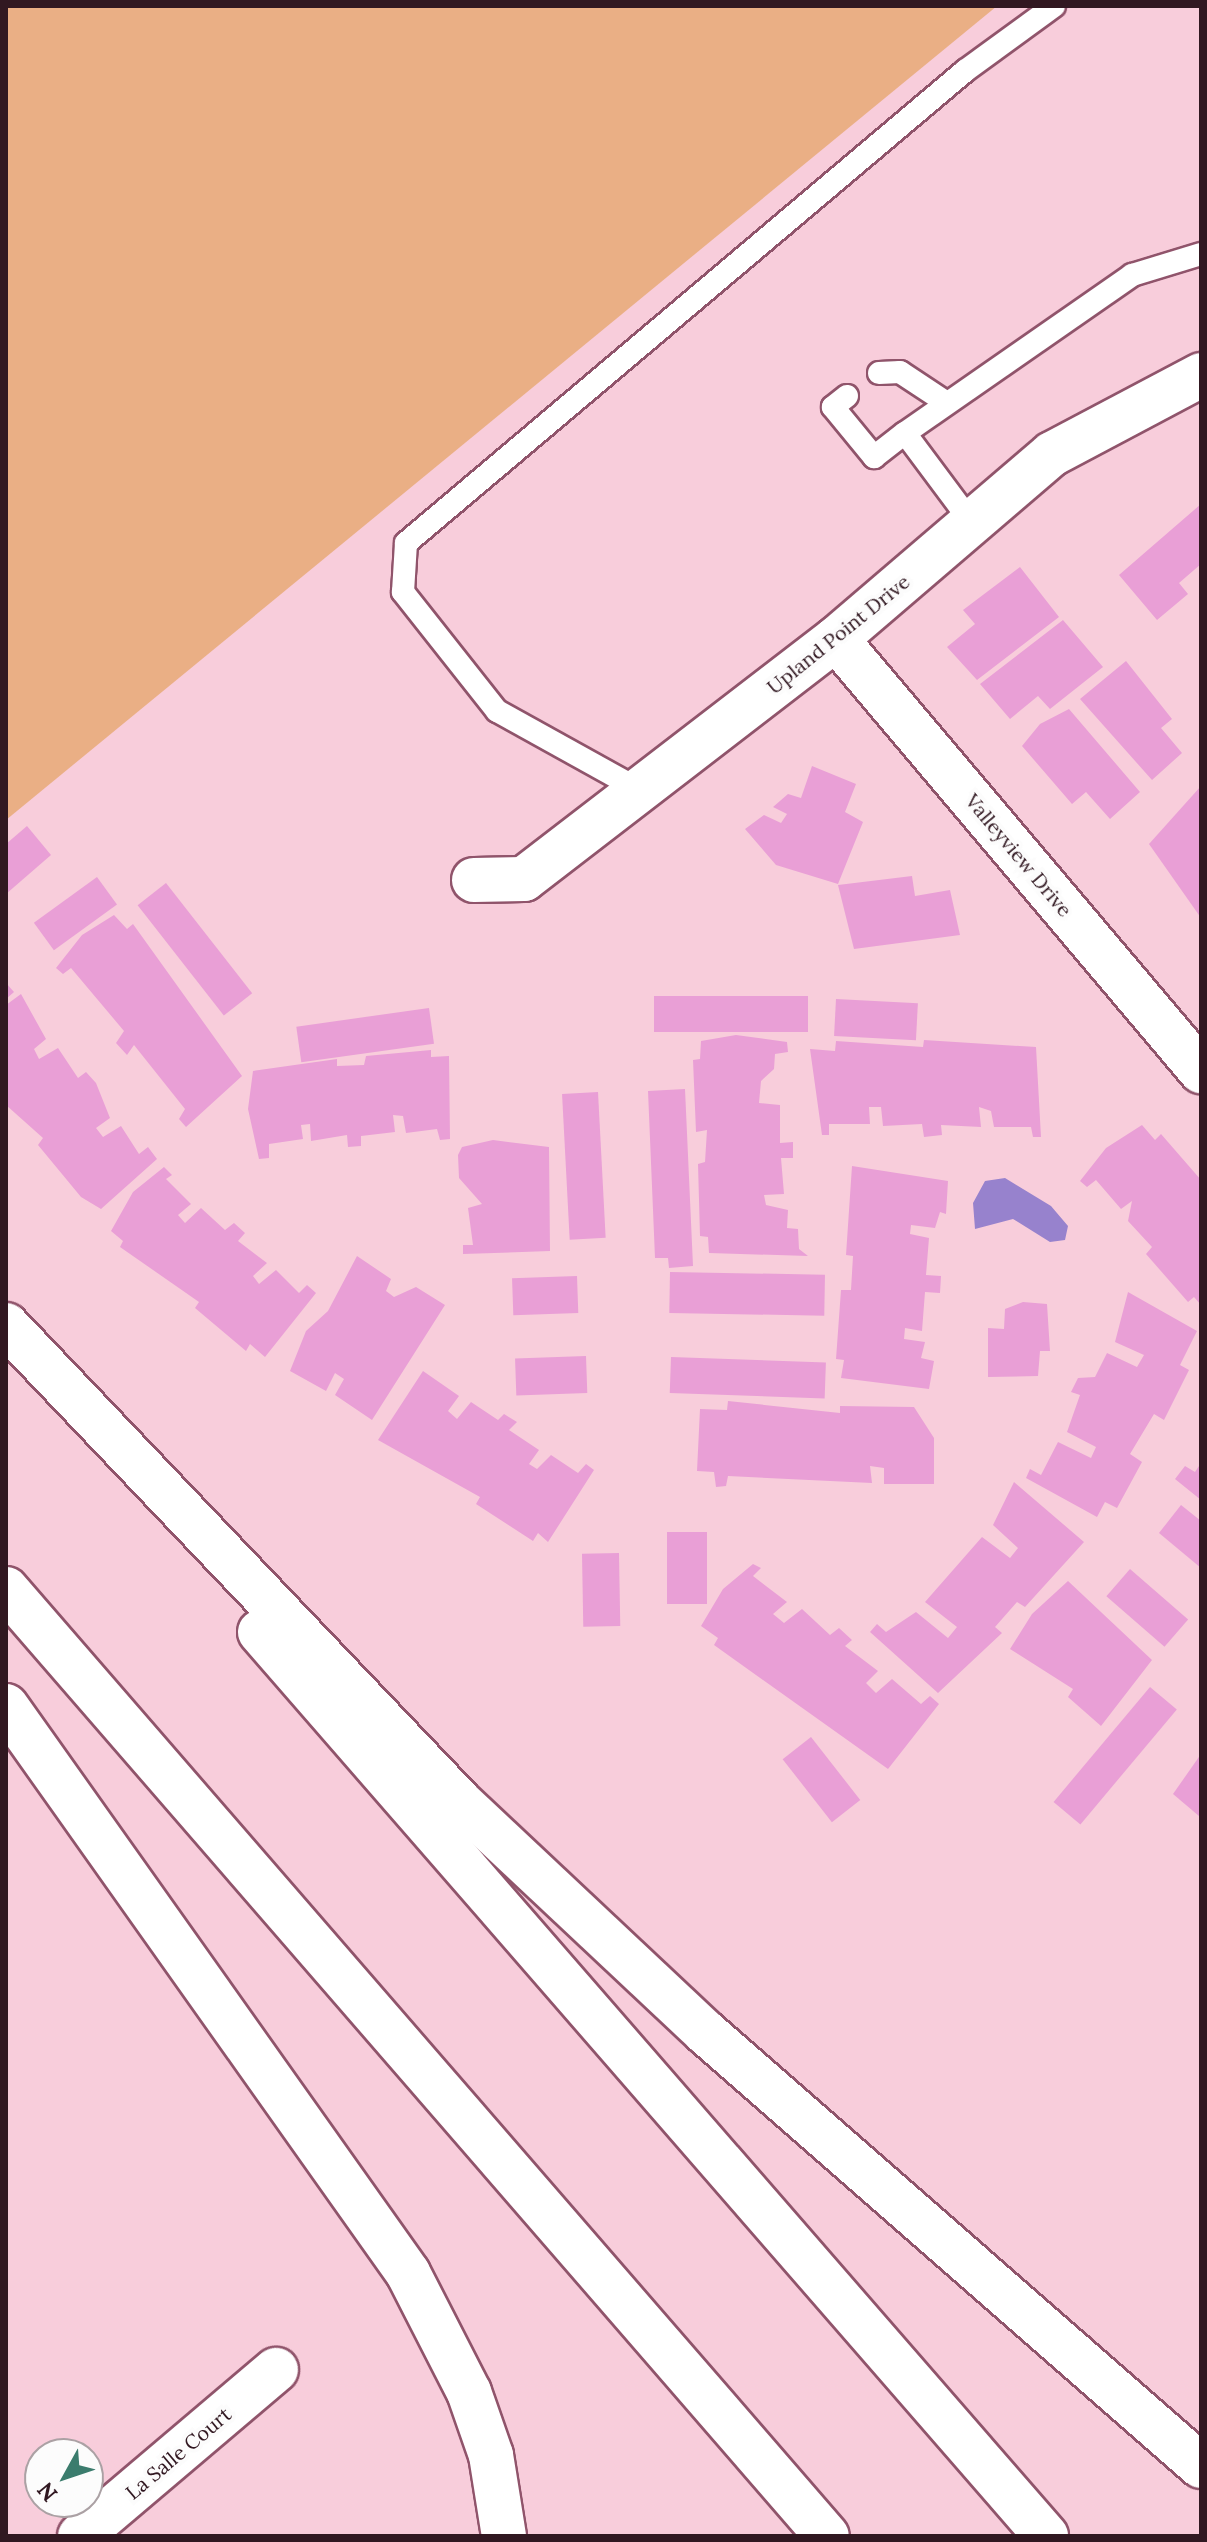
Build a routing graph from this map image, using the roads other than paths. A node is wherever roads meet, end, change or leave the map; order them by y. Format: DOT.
graph roads {
  1 [pos="1054,6"];
  2 [pos="1201,254"];
  3 [pos="879,373"];
  4 [pos="1201,375"];
  5 [pos="847,396"];
  6 [pos="947,403"];
  7 [pos="905,433"];
  8 [pos="972,523"];
  9 [pos="836,639"];
  10 [pos="638,789"];
  11 [pos="474,880"];
  12 [pos="1201,1071"];
  13 [pos="6,1325"];
  14 [pos="6,1340"];
  15 [pos="6,1589"];
  16 [pos="6,1706"];
  17 [pos="276,2370"];
  18 [pos="1201,2466"];
  19 [pos="80,2536"];
  20 [pos="504,2536"];
  21 [pos="827,2536"];
  22 [pos="1046,2536"];
  1 -- 10 [label="lane"];
  2 -- 6 [label="lane"];
  3 -- 6 [label="lane"];
  4 -- 8 [label="main road, Upland Point Drive"];
  5 -- 7 [label="lane"];
  6 -- 7 [label="lane"];
  7 -- 8 [label="lane"];
  8 -- 9 [label="main road, Upland Point Drive"];
  9 -- 10 [label="main road, Upland Point Drive"];
  9 -- 12 [label="main road, Valleyview Drive"];
  10 -- 11 [label="main road, Upland Point Drive"];
  13 -- 18 [label="main road"];
  14 -- 22 [label="main road"];
  15 -- 21 [label="main road"];
  16 -- 20 [label="main road"];
  17 -- 19 [label="main road, La Salle Court"];
}
